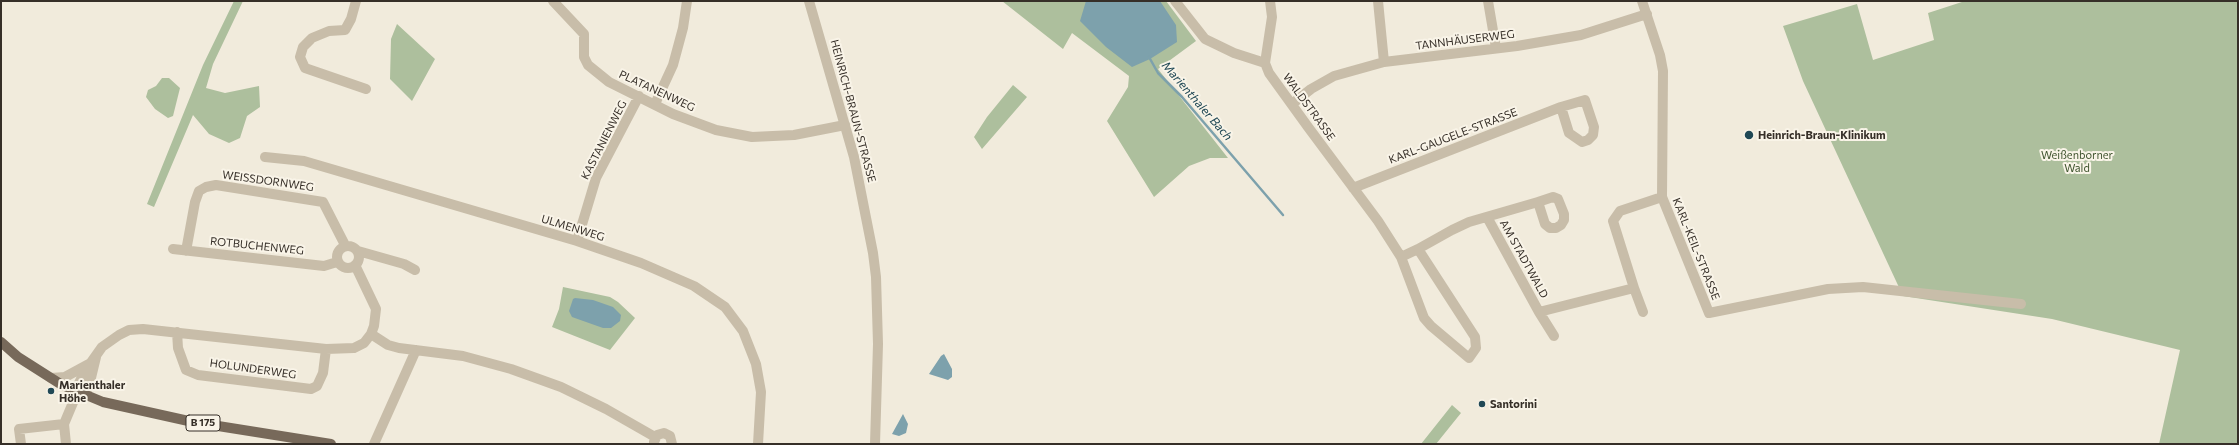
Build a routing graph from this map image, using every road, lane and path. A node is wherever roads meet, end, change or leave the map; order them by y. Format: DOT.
graph roads {
  1 [pos="356,1"];
  2 [pos="553,1"];
  3 [pos="687,1"];
  4 [pos="809,1"];
  5 [pos="1175,1"];
  6 [pos="1270,1"];
  7 [pos="1378,1"];
  8 [pos="1488,1"];
  9 [pos="1642,1"];
  10 [pos="1647,14"];
  11 [pos="1496,48"];
  12 [pos="1384,62"];
  13 [pos="1265,63"];
  14 [pos="366,89"];
  15 [pos="640,96"];
  16 [pos="655,104"];
  17 [pos="1292,104"];
  18 [pos="1561,107"];
  19 [pos="845,125"];
  20 [pos="265,156"];
  21 [pos="1353,188"];
  22 [pos="1662,197"];
  23 [pos="1538,202"];
  24 [pos="1487,217"];
  25 [pos="577,241"];
  26 [pos="345,245"];
  27 [pos="173,249"];
  28 [pos="1418,249"];
  29 [pos="186,251"];
  30 [pos="358,251"];
  31 [pos="1401,257"];
  32 [pos="337,262"];
  33 [pos="355,266"];
  34 [pos="415,270"];
  35 [pos="1634,288"];
  36 [pos="2021,304"];
  37 [pos="1539,312"];
  38 [pos="1643,312"];
  39 [pos="177,332"];
  40 [pos="371,334"];
  41 [pos="1554,336"];
  42 [pos="1,342"];
  43 [pos="326,349"];
  44 [pos="416,350"];
  45 [pos="96,355"];
  46 [pos="89,364"];
  47 [pos="51,378"];
  48 [pos="79,393"];
  49 [pos="64,424"];
  50 [pos="654,441"];
  51 [pos="21,444"];
  52 [pos="66,444"];
  53 [pos="331,444"];
  54 [pos="374,444"];
  55 [pos="672,444"];
  56 [pos="758,444"];
  57 [pos="875,444"];
  1 -- 14 [label="street"];
  2 -- 15 [label="street, PLATANENWEG"];
  3 -- 16 [label="street"];
  4 -- 19 [label="street, HEINRICH-BRAUN-STRASSE"];
  5 -- 13 [label="street"];
  6 -- 13 [label="street"];
  7 -- 12 [label="street"];
  8 -- 11 [label="street"];
  9 -- 10 [label="street, KARL-KEIL-STRASSE"];
  10 -- 11 [label="street, TANNHÄUSERWEG"];
  10 -- 22 [label="street, KARL-KEIL-STRASSE"];
  11 -- 12 [label="street, TANNHÄUSERWEG"];
  12 -- 17 [label="street, TANNHÄUSERWEG"];
  13 -- 17 [label="street, WALDSTRASSE"];
  15 -- 16 [label="street, PLATANENWEG"];
  15 -- 25 [label="street, KASTANIENWEG"];
  16 -- 19 [label="street, PLATANENWEG"];
  17 -- 21 [label="street, WALDSTRASSE"];
  18 -- 21 [label="street, KARL-GAUGELE-STRASSE"];
  19 -- 57 [label="street, HEINRICH-BRAUN-STRASSE"];
  20 -- 25 [label="street, ULMENWEG"];
  21 -- 31 [label="street, WALDSTRASSE"];
  22 -- 35 [label="street"];
  22 -- 36 [label="street, KARL-KEIL-STRASSE"];
  23 -- 24 [label="street, AM STADTWALD"];
  24 -- 28 [label="street, AM STADTWALD"];
  24 -- 37 [label="street, AM STADTWALD"];
  25 -- 56 [label="street, ULMENWEG"];
  26 -- 29 [label="street, WEISSDORNWEG"];
  26 -- 30 [label="street"];
  26 -- 32 [label="street"];
  27 -- 29 [label="street, ROTBUCHENWEG"];
  28 -- 31 [label="street"];
  28 -- 31 [label="street, WALDSTRASSE"];
  29 -- 32 [label="street, ROTBUCHENWEG"];
  30 -- 33 [label="street"];
  30 -- 34 [label="street"];
  32 -- 33 [label="street"];
  33 -- 40 [label="street"];
  35 -- 37 [label="street, AM STADTWALD"];
  35 -- 38 [label="street"];
  37 -- 41 [label="street, AM STADTWALD"];
  39 -- 43 [label="street"];
  39 -- 43 [label="street, HOLUNDERWEG"];
  39 -- 45 [label="street"];
  40 -- 43 [label="street"];
  40 -- 44 [label="street"];
  42 -- 47 [label="main road, B 175"];
  44 -- 50 [label="street"];
  44 -- 54 [label="street"];
  45 -- 46 [label="street"];
  45 -- 48 [label="street"];
  46 -- 47 [label="street"];
  46 -- 48 [label="street"];
  47 -- 48 [label="main road, B 175"];
  48 -- 49 [label="street"];
  48 -- 53 [label="main road, B 175"];
  49 -- 51 [label="street"];
  49 -- 52 [label="street"];
  50 -- 55 [label="street"];
}
